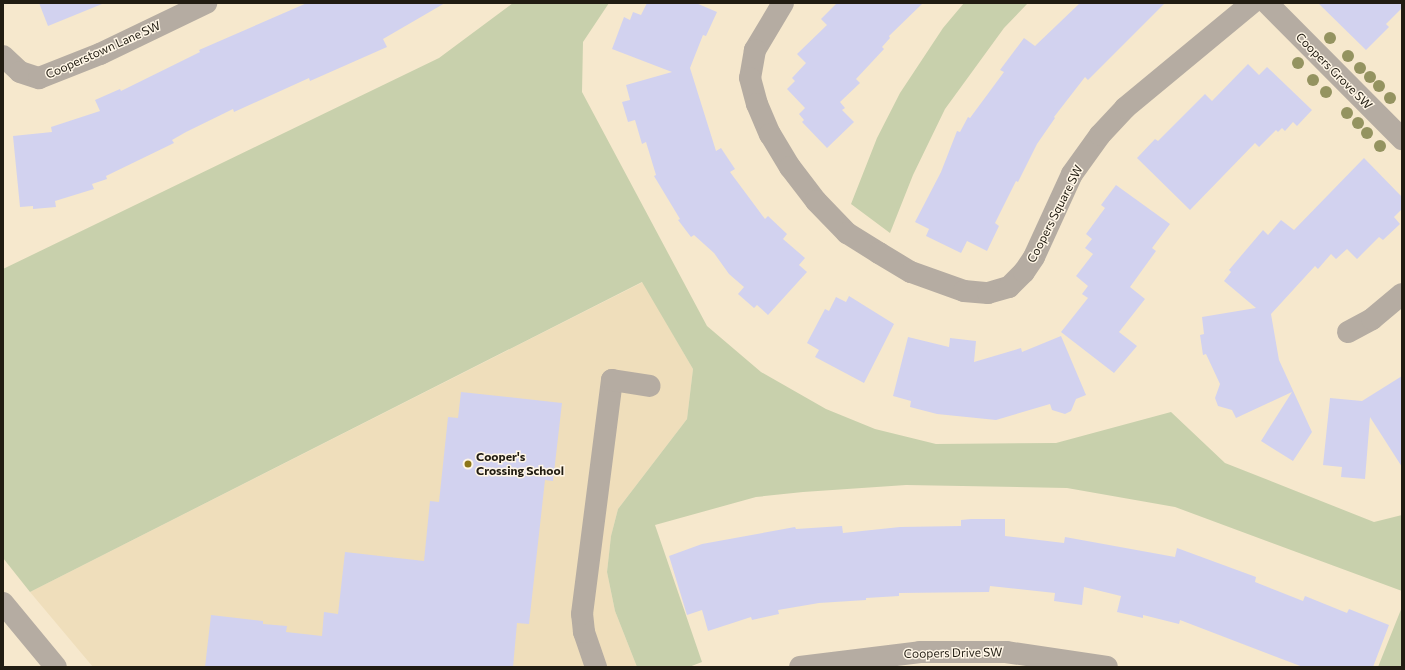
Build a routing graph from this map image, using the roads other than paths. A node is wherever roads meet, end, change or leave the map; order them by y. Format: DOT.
graph roads {
  1 [pos="206,3"];
  2 [pos="783,3"];
  3 [pos="1252,3"];
  4 [pos="1267,3"];
  5 [pos="3,56"];
  6 [pos="1402,139"];
  7 [pos="1402,294"];
  8 [pos="1348,332"];
  9 [pos="650,386"];
  10 [pos="3,603"];
  11 [pos="56,667"];
  12 [pos="596,667"];
  13 [pos="800,667"];
  14 [pos="1107,667"];
  1 -- 5 [label="street, Cooperstown Lane SW"];
  2 -- 3 [label="street, Coopers Square SW"];
  4 -- 6 [label="street, Coopers Grove SW"];
  7 -- 8 [label="street"];
  9 -- 12 [label="street"];
  10 -- 11 [label="street"];
  13 -- 14 [label="street, Coopers Drive SW"];
}
